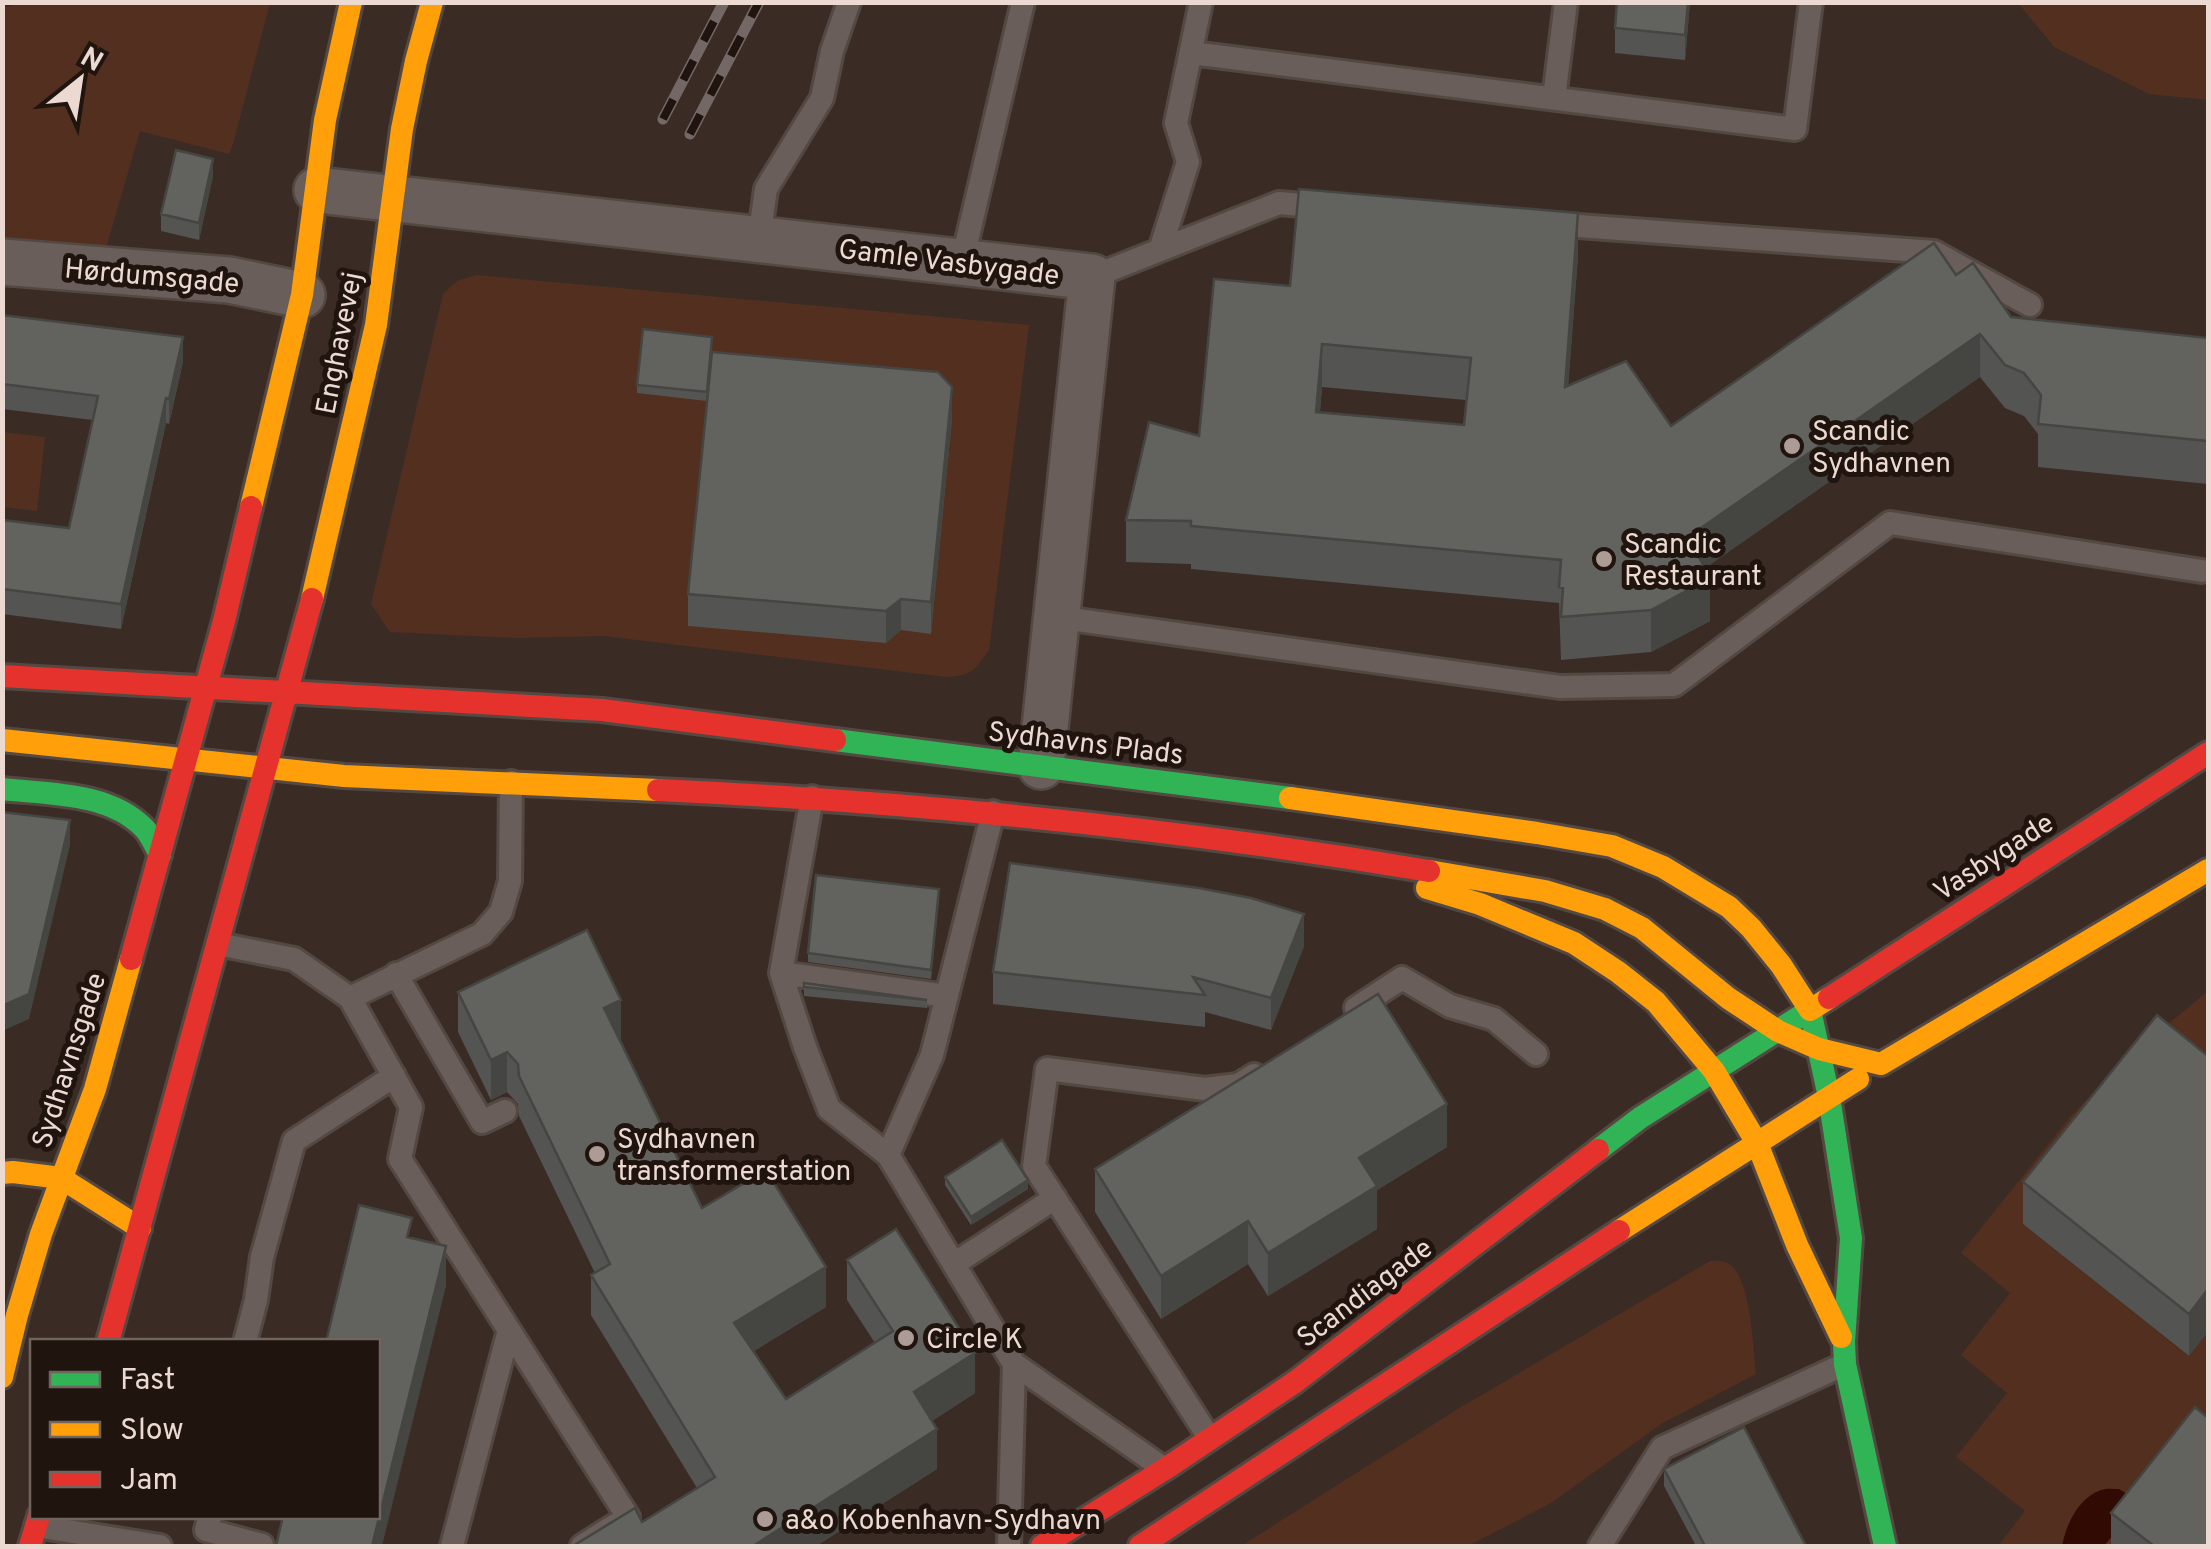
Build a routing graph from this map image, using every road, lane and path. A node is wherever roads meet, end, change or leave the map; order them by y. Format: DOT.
graph roads {
  1 [pos="351,2"];
  2 [pos="432,2"];
  3 [pos="849,2"];
  4 [pos="1023,2"];
  5 [pos="1201,2"];
  6 [pos="1566,2"];
  7 [pos="1811,2"];
  8 [pos="1192,53"];
  9 [pos="1554,98"];
  10 [pos="317,190"];
  11 [pos="394,198"];
  12 [pos="1338,208"];
  13 [pos="1537,222"];
  14 [pos="759,239"];
  15 [pos="1160,250"];
  16 [pos="2,262"];
  17 [pos="962,262"];
  18 [pos="1092,277"];
  19 [pos="302,294"];
  20 [pos="2030,305"];
  21 [pos="2202,571"];
  22 [pos="1056,617"];
  23 [pos="2,676"];
  24 [pos="206,688"];
  25 [pos="288,693"];
  26 [pos="2,740"];
  27 [pos="2208,752"];
  28 [pos="187,759"];
  29 [pos="1041,766"];
  30 [pos="268,768"];
  31 [pos="511,782"];
  32 [pos="2,789"];
  33 [pos="812,796"];
  34 [pos="993,812"];
  35 [pos="1310,852"];
  36 [pos="160,855"];
  37 [pos="2208,870"];
  38 [pos="218,944"];
  39 [pos="781,973"];
  40 [pos="396,974"];
  41 [pos="947,996"];
  42 [pos="350,998"];
  43 [pos="1810,1010"];
  44 [pos="1336,1021"];
  45 [pos="1778,1031"];
  46 [pos="1819,1049"];
  47 [pos="1536,1054"];
  48 [pos="1271,1064"];
  49 [pos="1881,1064"];
  50 [pos="1714,1071"];
  51 [pos="394,1076"];
  52 [pos="1829,1097"];
  53 [pos="505,1111"];
  54 [pos="1757,1143"];
  55 [pos="888,1156"];
  56 [pos="2,1173"];
  57 [pos="61,1178"];
  58 [pos="1055,1198"];
  59 [pos="140,1228"];
  60 [pos="100,1230"];
  61 [pos="954,1264"];
  62 [pos="509,1330"];
  63 [pos="109,1339"];
  64 [pos="245,1339"];
  65 [pos="1844,1353"];
  66 [pos="1014,1364"];
  67 [pos="2,1377"];
  68 [pos="1210,1439"];
  69 [pos="1165,1469"];
  70 [pos="209,1519"];
  71 [pos="34,1530"];
  72 [pos="262,1545"];
  73 [pos="160,1546"];
  74 [pos="452,1546"];
  75 [pos="582,1546"];
  76 [pos="1010,1546"];
  77 [pos="1042,1546"];
  78 [pos="1140,1546"];
  79 [pos="1600,1546"];
  80 [pos="1884,1546"];
  1 -- 10 [label="street, Enghavevej"];
  2 -- 11 [label="street, Enghavevej"];
  3 -- 14 [label="lane"];
  4 -- 17 [label="lane"];
  5 -- 8 [label="lane"];
  6 -- 9 [label="lane"];
  7 -- 9 [label="lane"];
  8 -- 9 [label="lane"];
  8 -- 15 [label="lane"];
  10 -- 11 [label="street, Gamle Vasbygade"];
  10 -- 19 [label="street, Enghavevej"];
  11 -- 14 [label="street, Gamle Vasbygade"];
  11 -- 25 [label="street, Enghavevej"];
  12 -- 15 [label="lane"];
  13 -- 20 [label="lane"];
  14 -- 17 [label="street, Gamle Vasbygade"];
  15 -- 18 [label="lane"];
  16 -- 19 [label="street, Hørdumsgade"];
  17 -- 18 [label="street, Gamle Vasbygade"];
  18 -- 22 [label="street, Gamle Vasbygade"];
  19 -- 24 [label="street, Enghavevej"];
  21 -- 22 [label="lane"];
  22 -- 29 [label="street, Gamle Vasbygade"];
  23 -- 24 [label="street, Sydhavns Plads"];
  24 -- 25 [label="street, Sydhavns Plads"];
  24 -- 28 [label="street, Enghavevej"];
  25 -- 29 [label="street, Sydhavns Plads"];
  25 -- 30 [label="street, Enghavevej"];
  26 -- 28 [label="street"];
  27 -- 43 [label="street, Vasbygade"];
  28 -- 30 [label="street"];
  28 -- 36 [label="street, Sydhavnsgade"];
  29 -- 43 [label="street, Sydhavns Plads"];
  30 -- 31 [label="street"];
  30 -- 38 [label="street"];
  31 -- 33 [label="street"];
  31 -- 40 [label="lane"];
  32 -- 36 [label="street"];
  33 -- 34 [label="street"];
  33 -- 39 [label="lane"];
  34 -- 35 [label="street"];
  34 -- 41 [label="lane"];
  35 -- 45 [label="street"];
  35 -- 50 [label="street"];
  36 -- 57 [label="street, Sydhavnsgade"];
  37 -- 49 [label="street"];
  38 -- 42 [label="lane"];
  38 -- 59 [label="street"];
  39 -- 41 [label="lane"];
  39 -- 55 [label="lane"];
  40 -- 42 [label="lane"];
  40 -- 53 [label="lane"];
  41 -- 55 [label="lane"];
  42 -- 51 [label="lane"];
  43 -- 45 [label="street, Vasbygade"];
  43 -- 46 [label="street"];
  44 -- 47 [label="lane"];
  45 -- 46 [label="street"];
  45 -- 50 [label="street, Scandiagade"];
  46 -- 49 [label="street"];
  46 -- 52 [label="street"];
  48 -- 58 [label="lane"];
  49 -- 52 [label="street"];
  50 -- 54 [label="street"];
  50 -- 68 [label="street, Scandiagade"];
  51 -- 62 [label="lane"];
  51 -- 64 [label="lane"];
  52 -- 54 [label="street"];
  52 -- 65 [label="street"];
  54 -- 65 [label="street"];
  54 -- 78 [label="street"];
  55 -- 61 [label="lane"];
  56 -- 57 [label="street"];
  57 -- 59 [label="street"];
  57 -- 67 [label="street, Sydhavnsgade"];
  58 -- 61 [label="lane"];
  58 -- 68 [label="lane"];
  59 -- 60 [label="street"];
  59 -- 63 [label="street"];
  61 -- 66 [label="lane"];
  62 -- 74 [label="lane"];
  62 -- 75 [label="lane"];
  65 -- 79 [label="lane"];
  65 -- 80 [label="street"];
  66 -- 69 [label="lane"];
  66 -- 76 [label="lane"];
  68 -- 69 [label="street, Scandiagade"];
  69 -- 77 [label="street, Scandiagade"];
  70 -- 72 [label="lane"];
  71 -- 73 [label="lane"];
}
